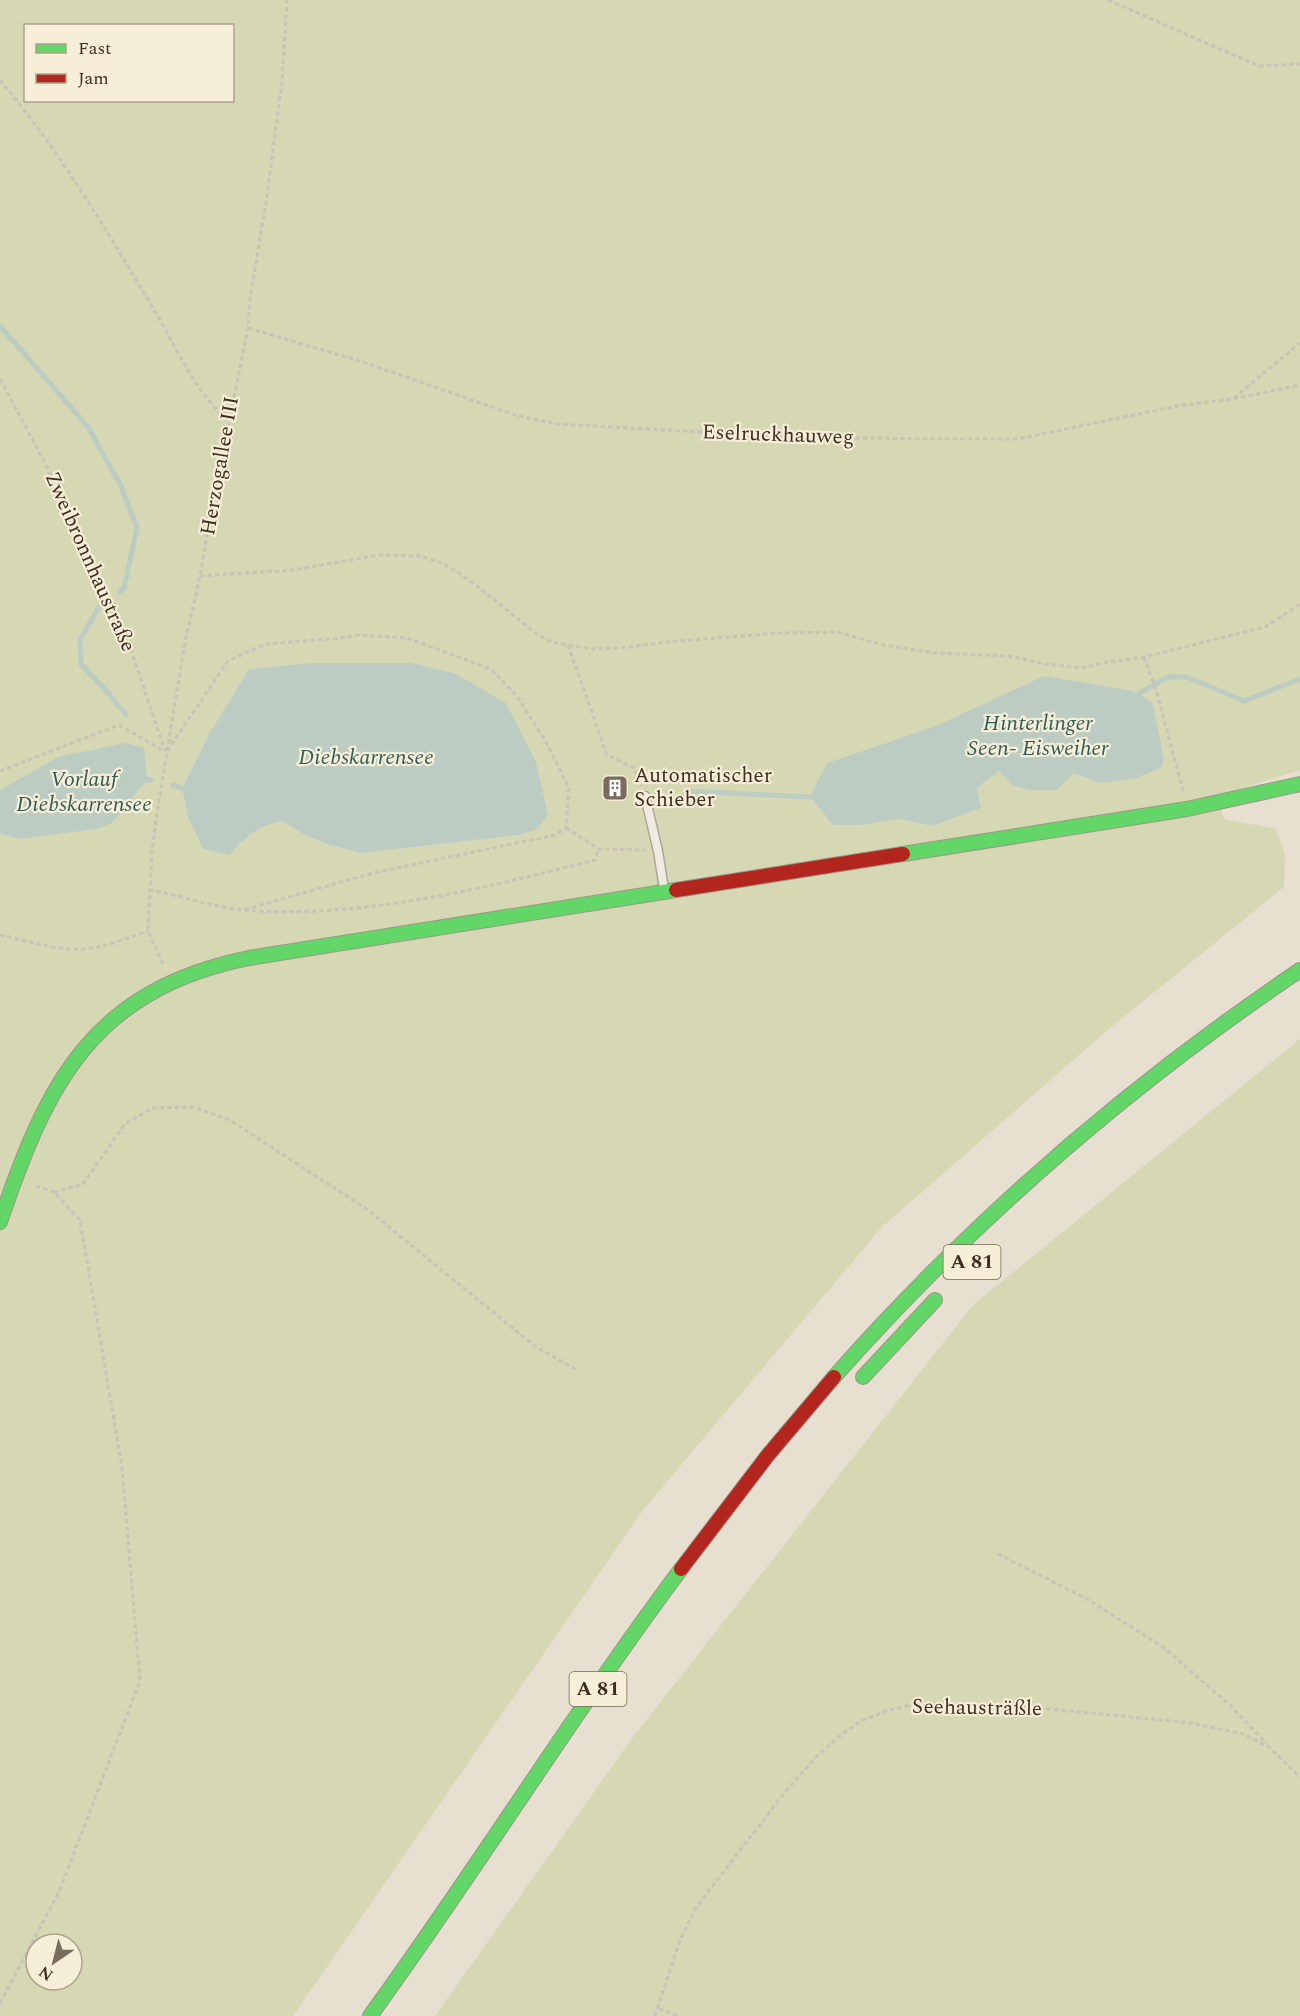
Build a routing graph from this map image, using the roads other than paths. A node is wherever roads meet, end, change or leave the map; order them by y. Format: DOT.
graph roads {
  1 [pos="1300,784"];
  2 [pos="645,796"];
  3 [pos="664,892"];
  4 [pos="1300,970"];
  5 [pos="0,1222"];
  6 [pos="947,1287"];
  7 [pos="857,1384"];
  8 [pos="370,2016"];
  1 -- 3 [label="main road"];
  2 -- 3 [label="lane"];
  3 -- 5 [label="main road"];
  4 -- 8 [label="main road, A 81"];
  6 -- 7 [label="main road, A 81"];
}
